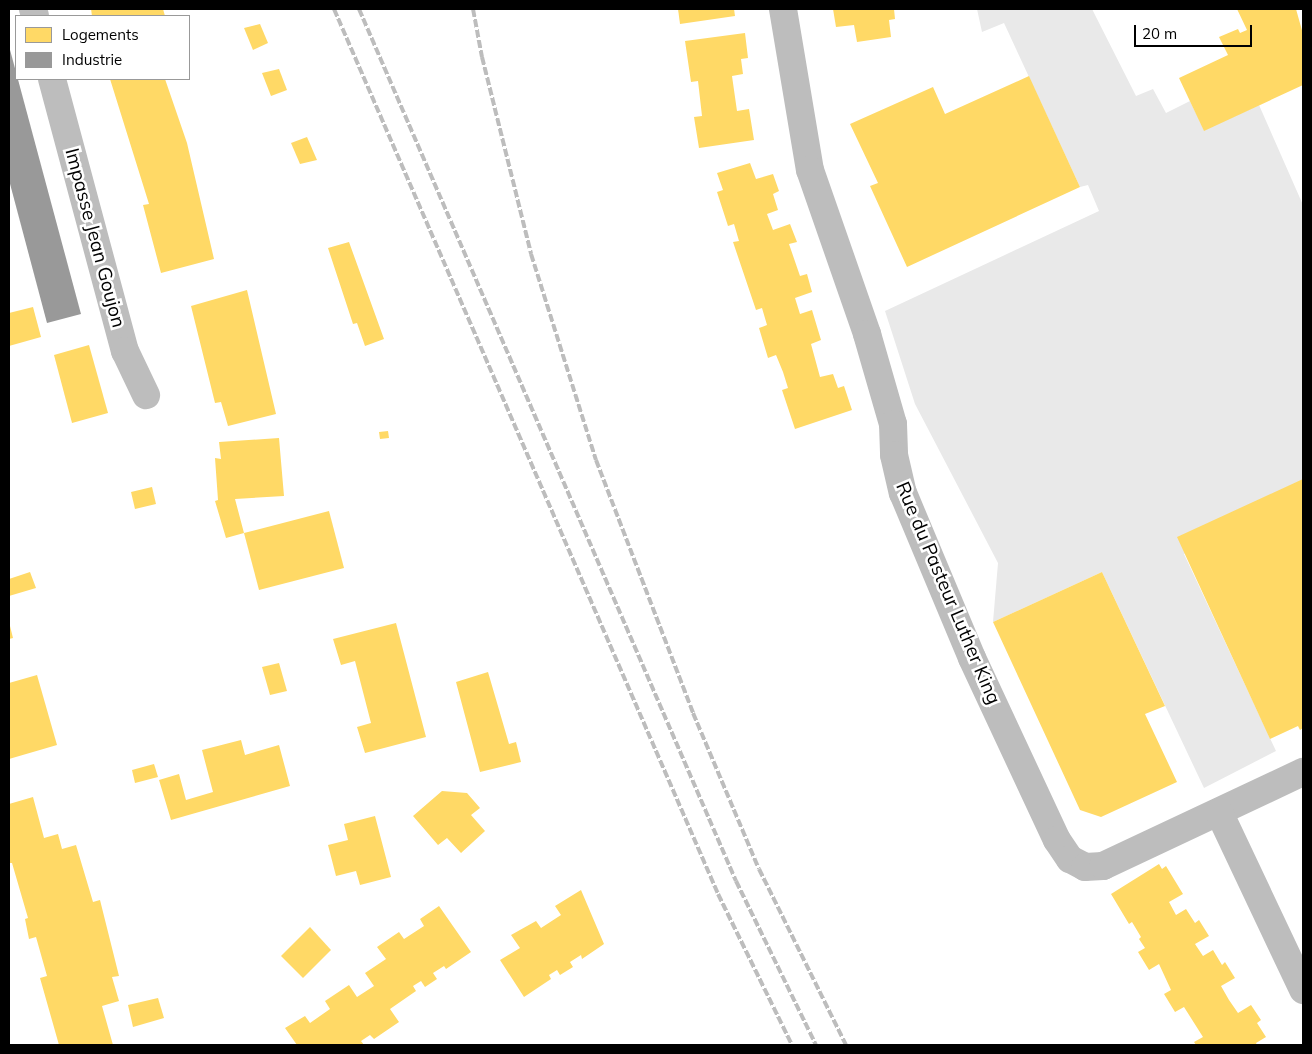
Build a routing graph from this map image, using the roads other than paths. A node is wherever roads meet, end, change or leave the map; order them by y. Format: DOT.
graph roads {
  1 [pos="783,9"];
  2 [pos="52,80"];
  3 [pos="146,395"];
  4 [pos="1303,772"];
  5 [pos="1219,812"];
  6 [pos="1303,990"];
  1 -- 5 [label="street, Rue du Pasteur Luther King"];
  2 -- 3 [label="street, Impasse Jean Goujon"];
  4 -- 5 [label="street, Rue du Pasteur Luther King"];
  5 -- 6 [label="street"];
}
